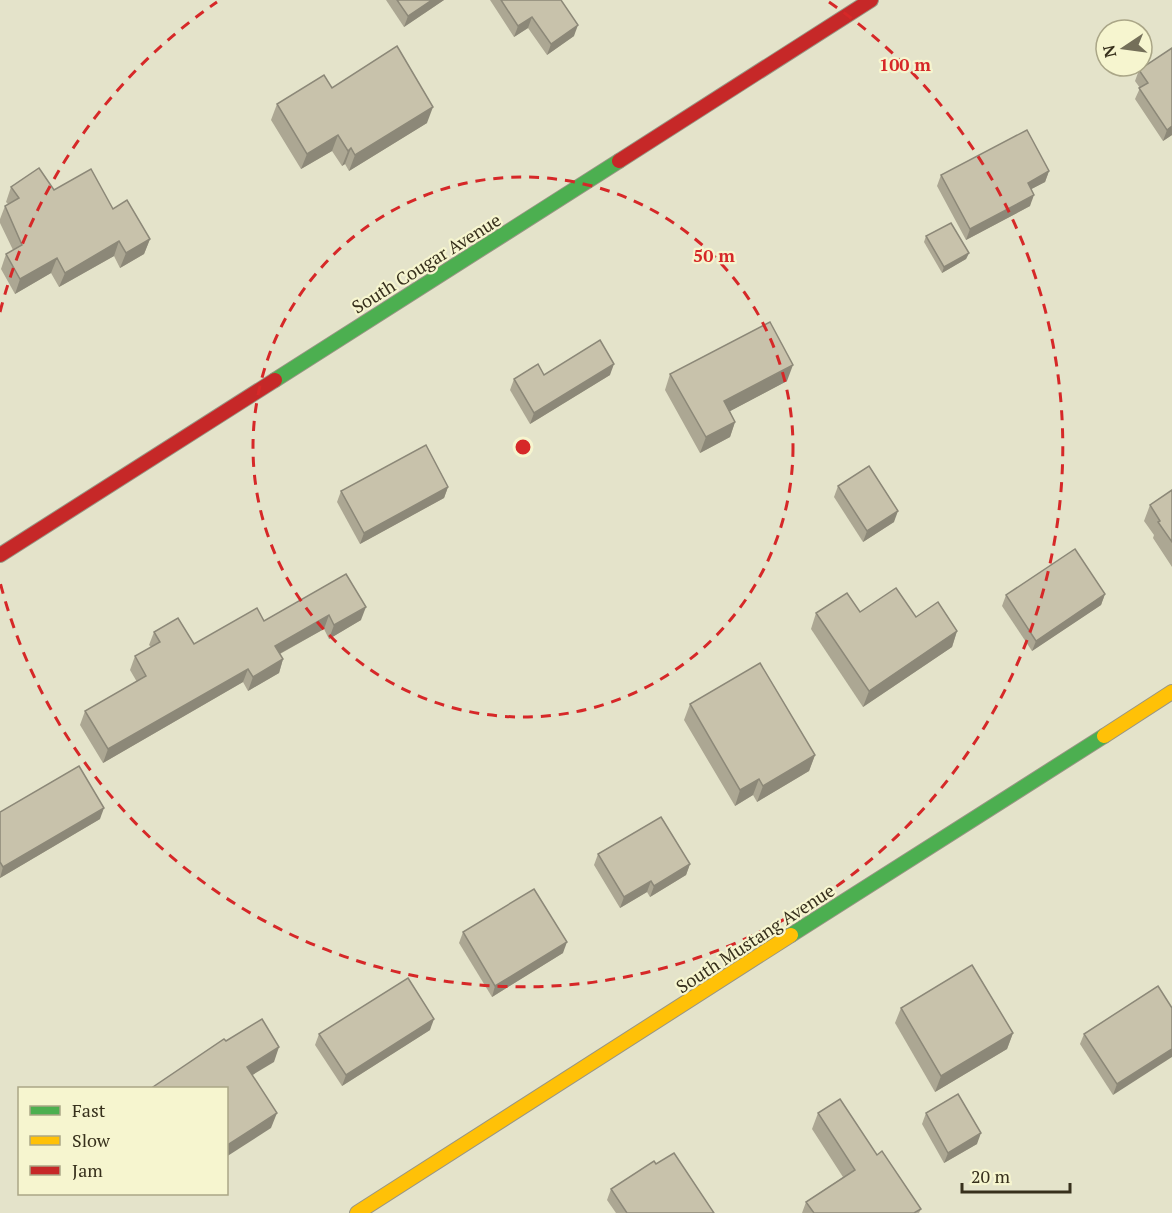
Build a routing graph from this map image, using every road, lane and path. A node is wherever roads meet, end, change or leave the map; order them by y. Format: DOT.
graph roads {
  1 [pos="871,0"];
  2 [pos="0,555"];
  3 [pos="1172,692"];
  4 [pos="357,1213"];
  1 -- 2 [label="street, South Cougar Avenue"];
  3 -- 4 [label="street, South Mustang Avenue"];
}
